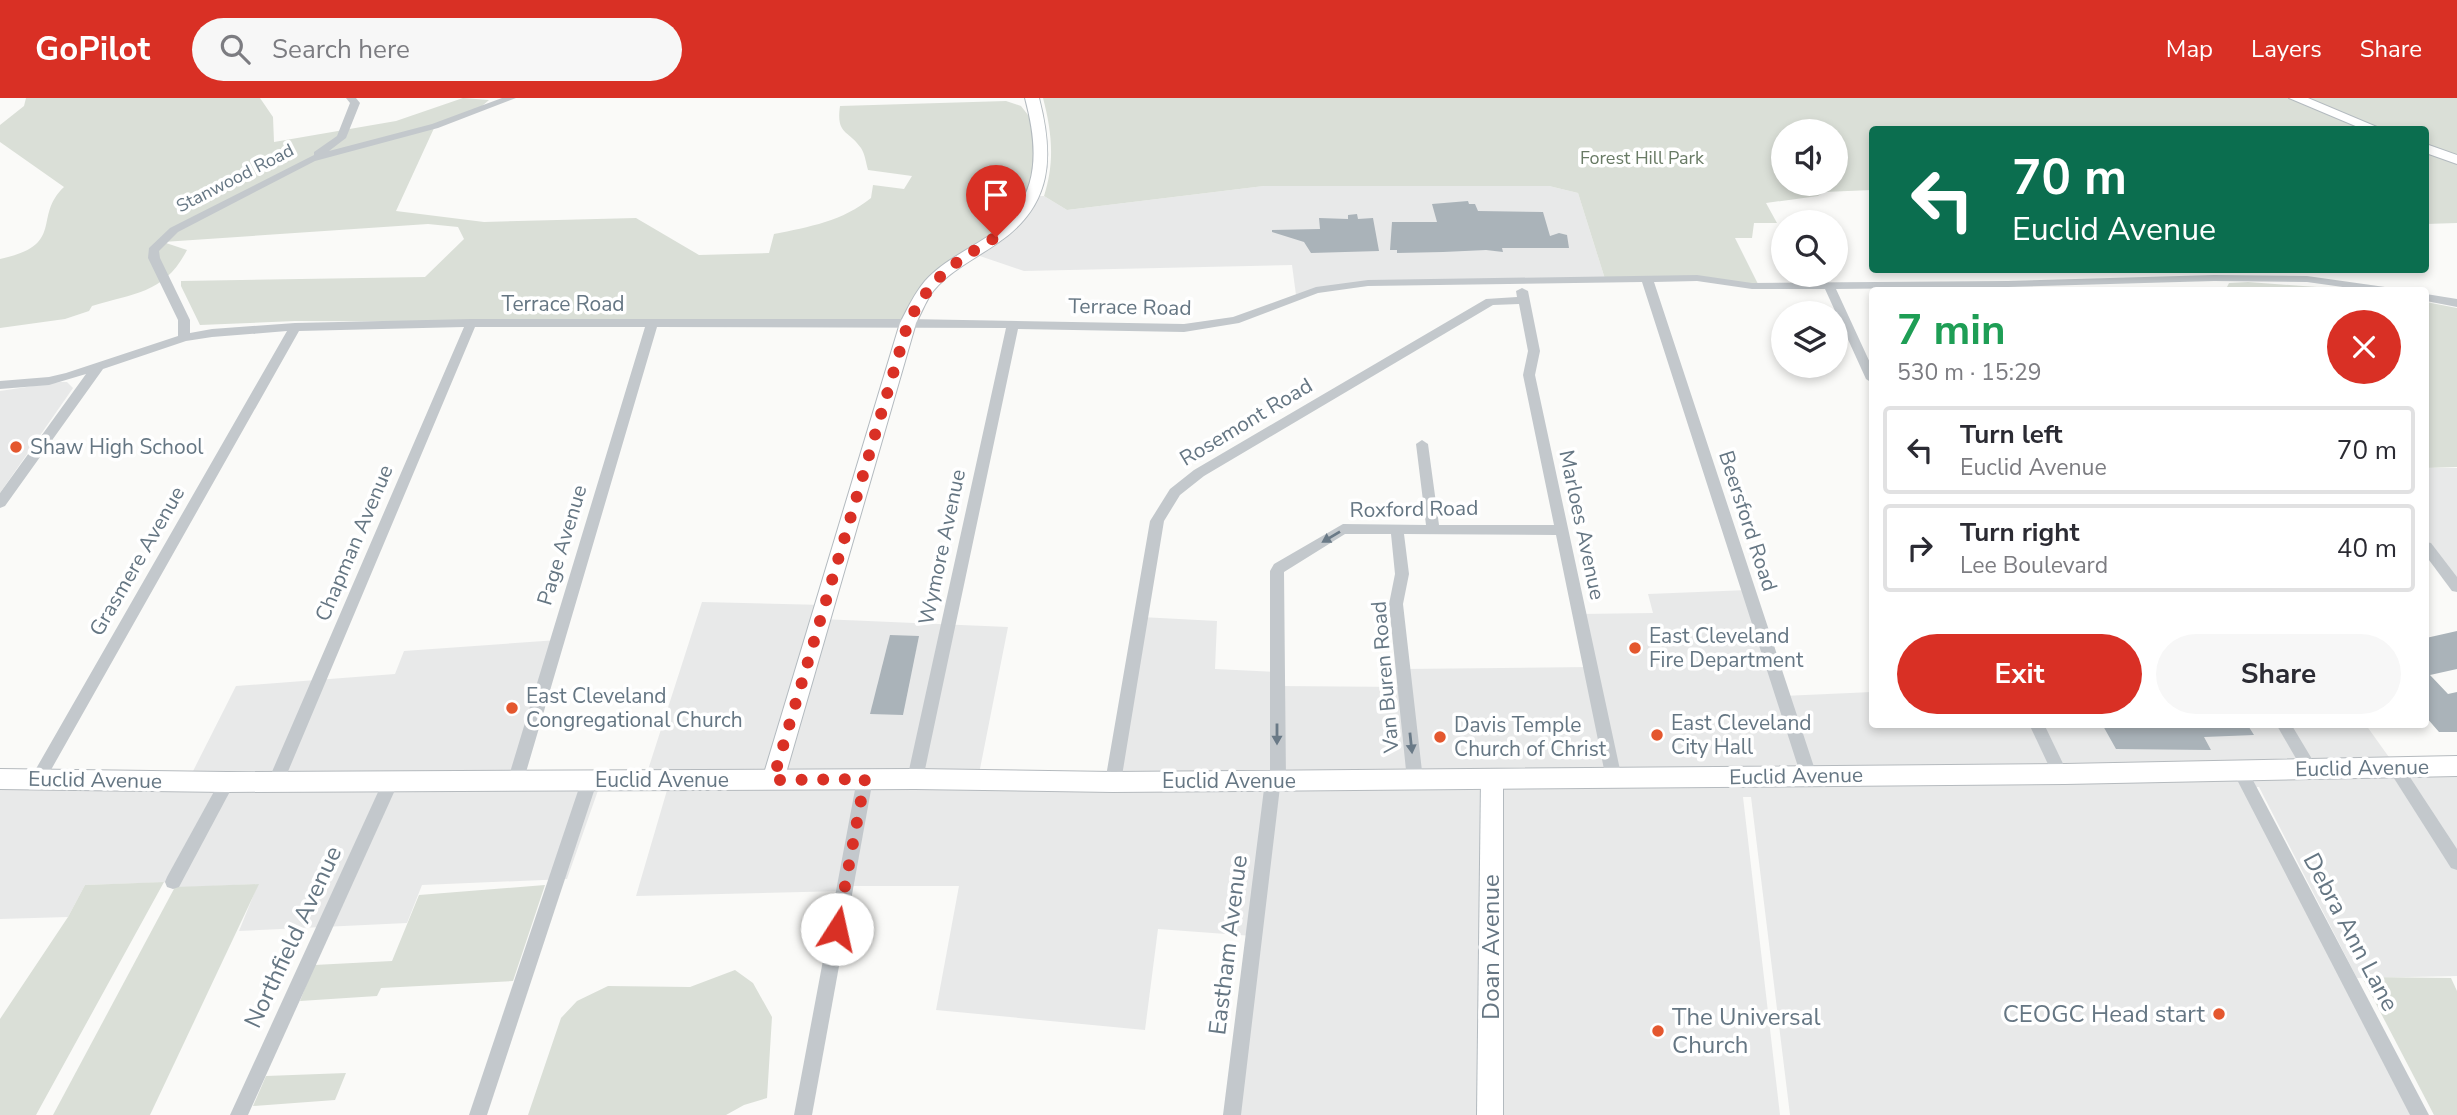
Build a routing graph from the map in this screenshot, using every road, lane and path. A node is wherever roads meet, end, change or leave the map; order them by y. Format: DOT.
graph roads {
  1 [pos="351,98"];
  2 [pos="511,98"];
  3 [pos="1032,98"];
  4 [pos="2296,98"];
  5 [pos="2368,126"];
  6 [pos="2429,149"];
  7 [pos="311,159"];
  8 [pos="2457,160"];
  9 [pos="2214,278"];
  10 [pos="1647,279"];
  11 [pos="1520,280"];
  12 [pos="1483,281"];
  13 [pos="1771,286"];
  14 [pos="1848,286"];
  15 [pos="1829,287"];
  16 [pos="2010,287"];
  17 [pos="2222,287"];
  18 [pos="2364,287"];
  19 [pos="2429,298"];
  20 [pos="1523,300"];
  21 [pos="1490,302"];
  22 [pos="2457,303"];
  23 [pos="471,323"];
  24 [pos="652,323"];
  25 [pos="908,323"];
  26 [pos="1013,324"];
  27 [pos="295,327"];
  28 [pos="184,338"];
  29 [pos="97,368"];
  30 [pos="1869,373"];
  31 [pos="0,385"];
  32 [pos="1422,444"];
  33 [pos="0,503"];
  34 [pos="1397,529"];
  35 [pos="1433,529"];
  36 [pos="1562,530"];
  37 [pos="2429,551"];
  38 [pos="2457,587"];
  39 [pos="2038,728"];
  40 [pos="2285,728"];
  41 [pos="2457,766"];
  42 [pos="2396,767"];
  43 [pos="2310,769"];
  44 [pos="2241,772"];
  45 [pos="2060,774"];
  46 [pos="1809,776"];
  47 [pos="0,779"];
  48 [pos="37,779"];
  49 [pos="393,779"];
  50 [pos="516,779"];
  51 [pos="590,779"];
  52 [pos="865,779"];
  53 [pos="915,779"];
  54 [pos="1492,779"];
  55 [pos="1614,779"];
  56 [pos="773,780"];
  57 [pos="1415,780"];
  58 [pos="276,781"];
  59 [pos="1275,781"];
  60 [pos="227,782"];
  61 [pos="1113,782"];
  62 [pos="2457,863"];
  63 [pos="173,881"];
  64 [pos="239,1115"];
  65 [pos="478,1115"];
  66 [pos="803,1115"];
  67 [pos="1232,1115"];
  68 [pos="1490,1115"];
  69 [pos="2420,1115"];
  1 -- 7 [label="street"];
  2 -- 7 [label="street, Stanwood Road"];
  3 -- 25 [label="street"];
  4 -- 5 [label="street"];
  6 -- 8 [label="street"];
  7 -- 28 [label="street, Stanwood Road"];
  9 -- 16 [label="street, Terrace Road"];
  9 -- 17 [label="street"];
  9 -- 18 [label="street, Terrace Road"];
  10 -- 11 [label="street, Terrace Road"];
  10 -- 13 [label="street, Terrace Road"];
  10 -- 46 [label="street, Beersford Road"];
  11 -- 12 [label="street, Terrace Road"];
  11 -- 20 [label="street, Marloes Avenue"];
  12 -- 21 [label="street"];
  12 -- 26 [label="street, Terrace Road"];
  14 -- 16 [label="street, Terrace Road"];
  15 -- 30 [label="street"];
  19 -- 22 [label="street"];
  20 -- 21 [label="street, Rosemont Road"];
  20 -- 36 [label="street, Marloes Avenue"];
  21 -- 61 [label="street, Rosemont Road"];
  23 -- 24 [label="street, Terrace Road"];
  23 -- 27 [label="street, Terrace Road"];
  23 -- 58 [label="street, Chapman Avenue"];
  24 -- 25 [label="street, Terrace Road"];
  24 -- 50 [label="street, Page Avenue"];
  25 -- 26 [label="street, Terrace Road"];
  25 -- 56 [label="street"];
  26 -- 53 [label="street, Wymore Avenue"];
  27 -- 28 [label="street, Terrace Road"];
  27 -- 48 [label="street, Grasmere Avenue"];
  28 -- 29 [label="street, Terrace Road"];
  29 -- 31 [label="street, Terrace Road"];
  29 -- 33 [label="street"];
  32 -- 35 [label="street"];
  34 -- 35 [label="street, Roxford Road"];
  34 -- 57 [label="street, Van Buren Road, one-way"];
  34 -- 59 [label="street, Roxford Road, one-way"];
  35 -- 36 [label="street, Roxford Road"];
  36 -- 55 [label="street, Marloes Avenue"];
  37 -- 38 [label="street"];
  39 -- 45 [label="street"];
  40 -- 43 [label="street"];
  41 -- 42 [label="main road, Euclid Avenue"];
  42 -- 43 [label="main road, Euclid Avenue"];
  42 -- 62 [label="street"];
  43 -- 44 [label="main road, Euclid Avenue"];
  44 -- 45 [label="main road, Euclid Avenue"];
  44 -- 69 [label="street, Debra Ann Lane"];
  45 -- 46 [label="main road, Euclid Avenue"];
  46 -- 55 [label="main road, Euclid Avenue"];
  47 -- 48 [label="main road, Euclid Avenue"];
  48 -- 60 [label="main road, Euclid Avenue"];
  49 -- 50 [label="main road, Euclid Avenue"];
  49 -- 58 [label="main road, Euclid Avenue"];
  49 -- 64 [label="street, Northfield Avenue"];
  50 -- 51 [label="main road, Euclid Avenue"];
  51 -- 56 [label="main road, Euclid Avenue"];
  51 -- 65 [label="street"];
  52 -- 53 [label="main road, Euclid Avenue"];
  52 -- 56 [label="main road, Euclid Avenue"];
  52 -- 66 [label="street"];
  53 -- 61 [label="main road, Euclid Avenue"];
  54 -- 55 [label="main road, Euclid Avenue"];
  54 -- 57 [label="main road, Euclid Avenue"];
  54 -- 68 [label="street, Doan Avenue"];
  57 -- 59 [label="main road, Euclid Avenue"];
  58 -- 60 [label="main road, Euclid Avenue"];
  59 -- 61 [label="main road, Euclid Avenue"];
  59 -- 67 [label="street, Eastham Avenue"];
  60 -- 63 [label="street"];
}
